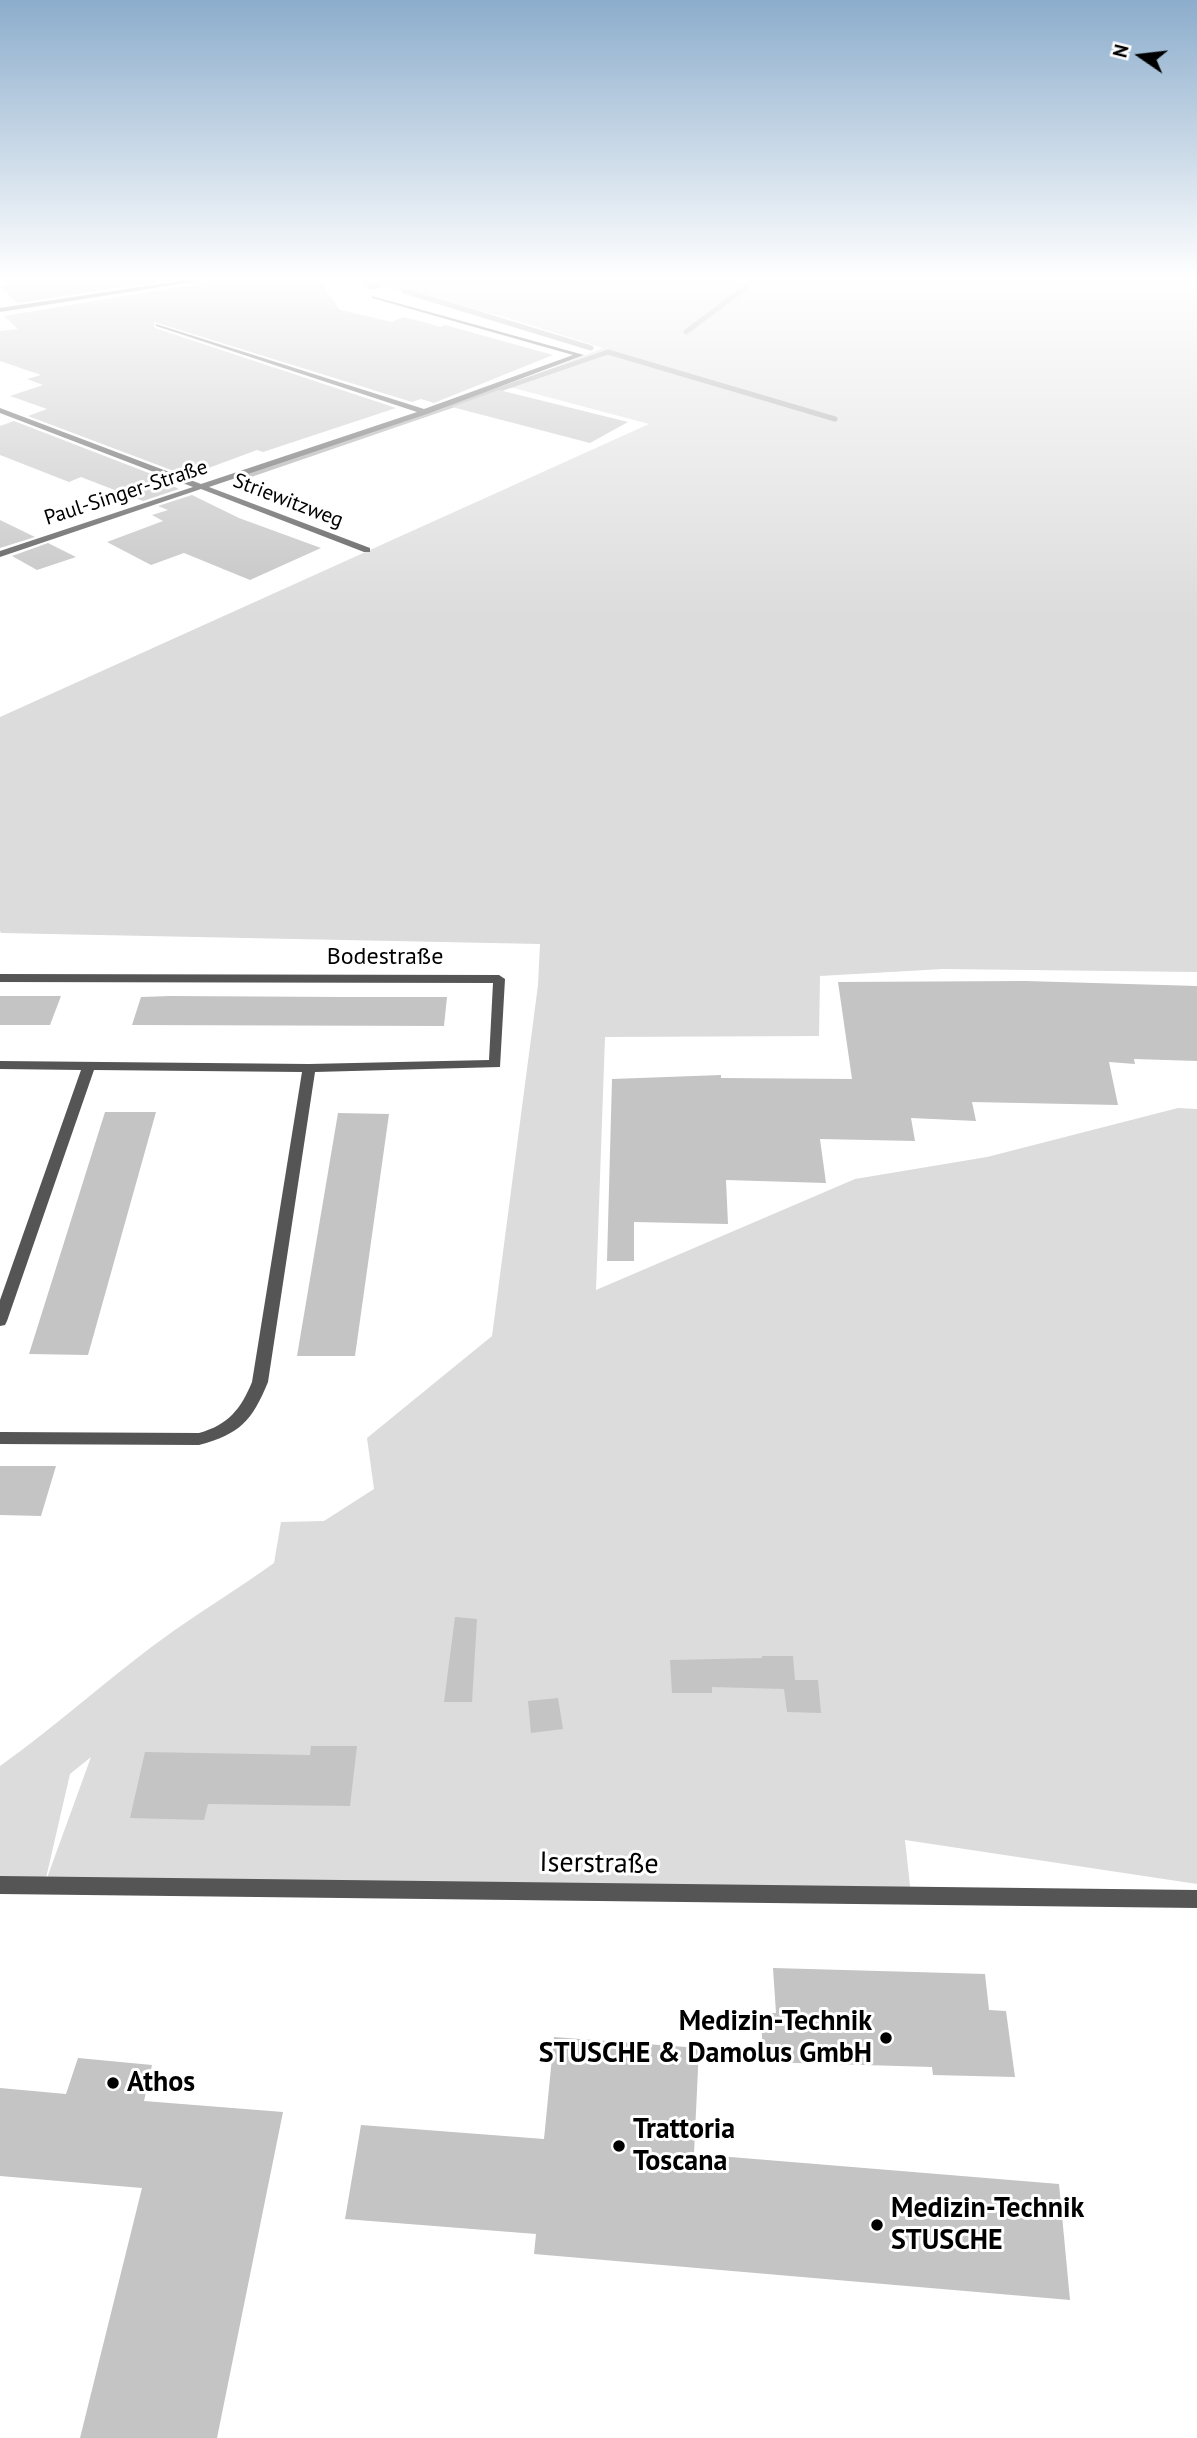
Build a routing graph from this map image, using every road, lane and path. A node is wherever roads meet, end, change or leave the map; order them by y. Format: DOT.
graph roads {
  1 [pos="353,389"];
  2 [pos="488,389"];
  3 [pos="0,410"];
  4 [pos="424,412"];
  5 [pos="201,487"];
  6 [pos="367,550"];
  7 [pos="0,554"];
  8 [pos="0,978"];
  9 [pos="0,1065"];
  10 [pos="89,1065"];
  11 [pos="309,1068"];
  12 [pos="0,1321"];
  13 [pos="0,1438"];
  14 [pos="0,1885"];
  15 [pos="1197,1899"];
  1 -- 4 [label="street"];
  2 -- 4 [label="street, Paul-Singer-Straße"];
  3 -- 5 [label="street, Striewitzweg"];
  4 -- 5 [label="street, Paul-Singer-Straße"];
  5 -- 6 [label="street, Striewitzweg"];
  5 -- 7 [label="street, Paul-Singer-Straße"];
  8 -- 11 [label="street, Bodestraße"];
  9 -- 10 [label="street, Bodestraße"];
  10 -- 11 [label="street, Bodestraße"];
  10 -- 12 [label="street"];
  11 -- 13 [label="street"];
  14 -- 15 [label="street, Iserstraße"];
}
